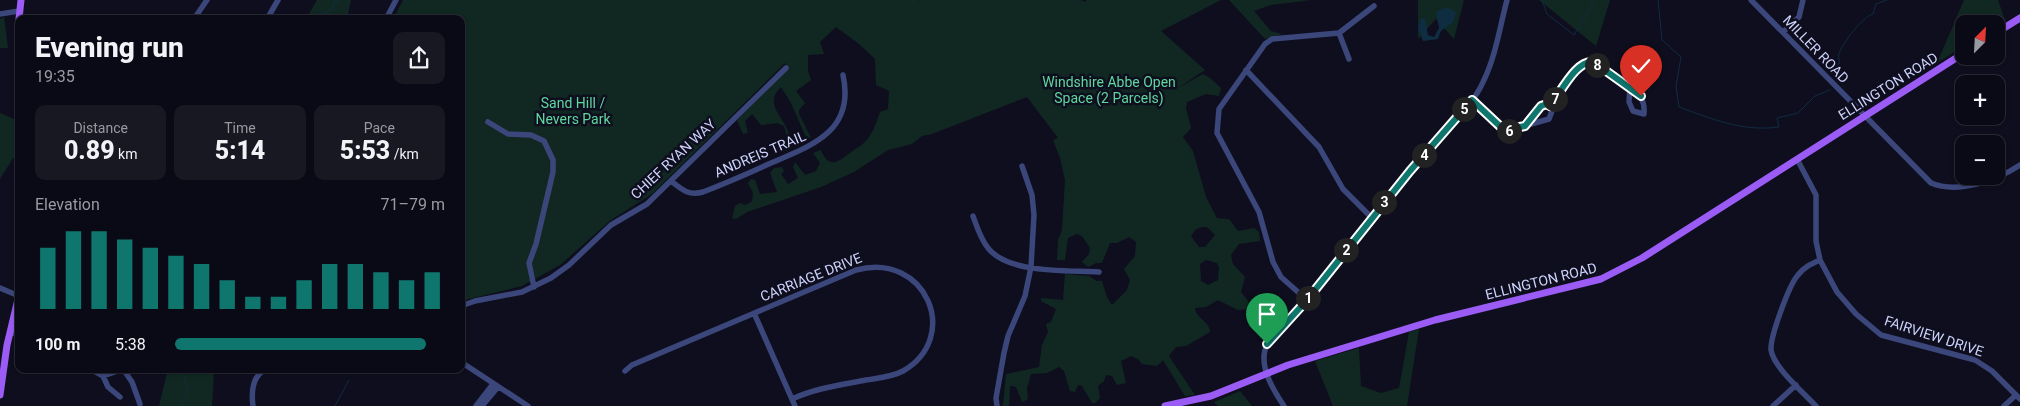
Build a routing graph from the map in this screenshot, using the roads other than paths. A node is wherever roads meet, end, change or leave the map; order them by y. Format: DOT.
graph roads {
  1 [pos="20,0"];
  2 [pos="207,0"];
  3 [pos="278,0"];
  4 [pos="1507,0"];
  5 [pos="1751,0"];
  6 [pos="1803,0"];
  7 [pos="394,1"];
  8 [pos="1374,6"];
  9 [pos="0,14"];
  10 [pos="20,15"];
  11 [pos="197,15"];
  12 [pos="269,15"];
  13 [pos="388,15"];
  14 [pos="2020,18"];
  15 [pos="2005,27"];
  16 [pos="1783,32"];
  17 [pos="1340,33"];
  18 [pos="1349,59"];
  19 [pos="1955,59"];
  20 [pos="786,68"];
  21 [pos="1246,70"];
  22 [pos="843,75"];
  23 [pos="1630,88"];
  24 [pos="1472,100"];
  25 [pos="1550,106"];
  26 [pos="1864,116"];
  27 [pos="488,122"];
  28 [pos="1525,126"];
  29 [pos="1797,159"];
  30 [pos="2020,165"];
  31 [pos="1022,166"];
  32 [pos="671,181"];
  33 [pos="973,216"];
  34 [pos="1372,218"];
  35 [pos="1820,260"];
  36 [pos="1031,267"];
  37 [pos="1098,272"];
  38 [pos="534,287"];
  39 [pos="0,288"];
  40 [pos="15,294"];
  41 [pos="1307,300"];
  42 [pos="465,304"];
  43 [pos="15,312"];
  44 [pos="754,313"];
  45 [pos="10,332"];
  46 [pos="15,334"];
  47 [pos="465,365"];
  48 [pos="625,371"];
  49 [pos="99,373"];
  50 [pos="112,373"];
  51 [pos="126,373"];
  52 [pos="262,373"];
  53 [pos="1267,373"];
  54 [pos="103,376"];
  55 [pos="1796,384"];
  56 [pos="495,385"];
  57 [pos="0,395"];
  58 [pos="120,397"];
  59 [pos="2018,397"];
  60 [pos="792,399"];
  61 [pos="140,404"];
  62 [pos="1186,404"];
  63 [pos="253,406"];
  64 [pos="476,406"];
  65 [pos="482,406"];
  66 [pos="528,406"];
  67 [pos="795,406"];
  68 [pos="997,406"];
  69 [pos="1164,406"];
  70 [pos="1284,406"];
  71 [pos="1773,406"];
  72 [pos="1816,406"];
  73 [pos="2004,406"];
  1 -- 10 [label="main road"];
  2 -- 11 [label="street"];
  3 -- 12 [label="street"];
  4 -- 24 [label="street"];
  5 -- 16 [label="street, MILLER ROAD"];
  6 -- 16 [label="street"];
  7 -- 13 [label="street"];
  8 -- 17 [label="street"];
  9 -- 10 [label="street"];
  14 -- 15 [label="main road"];
  16 -- 26 [label="street, MILLER ROAD"];
  17 -- 18 [label="street"];
  17 -- 21 [label="street"];
  19 -- 26 [label="main road, ELLINGTON ROAD"];
  20 -- 32 [label="street, CHIEF RYAN WAY"];
  21 -- 34 [label="street"];
  21 -- 41 [label="street"];
  22 -- 32 [label="street, ANDREIS TRAIL"];
  23 -- 25 [label="street"];
  24 -- 28 [label="street"];
  24 -- 34 [label="street"];
  25 -- 28 [label="street"];
  25 -- 28 [label="street"];
  26 -- 29 [label="main road, ELLINGTON ROAD"];
  26 -- 30 [label="street, MILLER ROAD"];
  27 -- 38 [label="street"];
  29 -- 35 [label="street, FAIRVIEW DRIVE"];
  29 -- 53 [label="main road, ELLINGTON ROAD"];
  31 -- 36 [label="street"];
  32 -- 38 [label="street, CHIEF RYAN WAY"];
  33 -- 36 [label="street"];
  34 -- 41 [label="street"];
  35 -- 55 [label="street"];
  35 -- 59 [label="street, FAIRVIEW DRIVE"];
  36 -- 37 [label="street"];
  36 -- 68 [label="street"];
  38 -- 42 [label="street, CHIEF RYAN WAY"];
  39 -- 40 [label="street"];
  41 -- 53 [label="street"];
  43 -- 45 [label="main road"];
  44 -- 48 [label="street, CARRIAGE DRIVE"];
  44 -- 60 [label="street"];
  44 -- 60 [label="street, CARRIAGE DRIVE"];
  45 -- 46 [label="street"];
  45 -- 57 [label="main road"];
  47 -- 56 [label="street"];
  49 -- 54 [label="street"];
  50 -- 54 [label="street"];
  51 -- 61 [label="street"];
  52 -- 63 [label="street"];
  53 -- 62 [label="main road, ELLINGTON ROAD"];
  53 -- 70 [label="street"];
  54 -- 58 [label="street"];
  55 -- 71 [label="street"];
  55 -- 72 [label="street"];
  56 -- 64 [label="street"];
  56 -- 65 [label="street"];
  56 -- 66 [label="street"];
  59 -- 73 [label="street"];
  60 -- 67 [label="street"];
  62 -- 69 [label="main road, ELLINGTON ROAD"];
}
